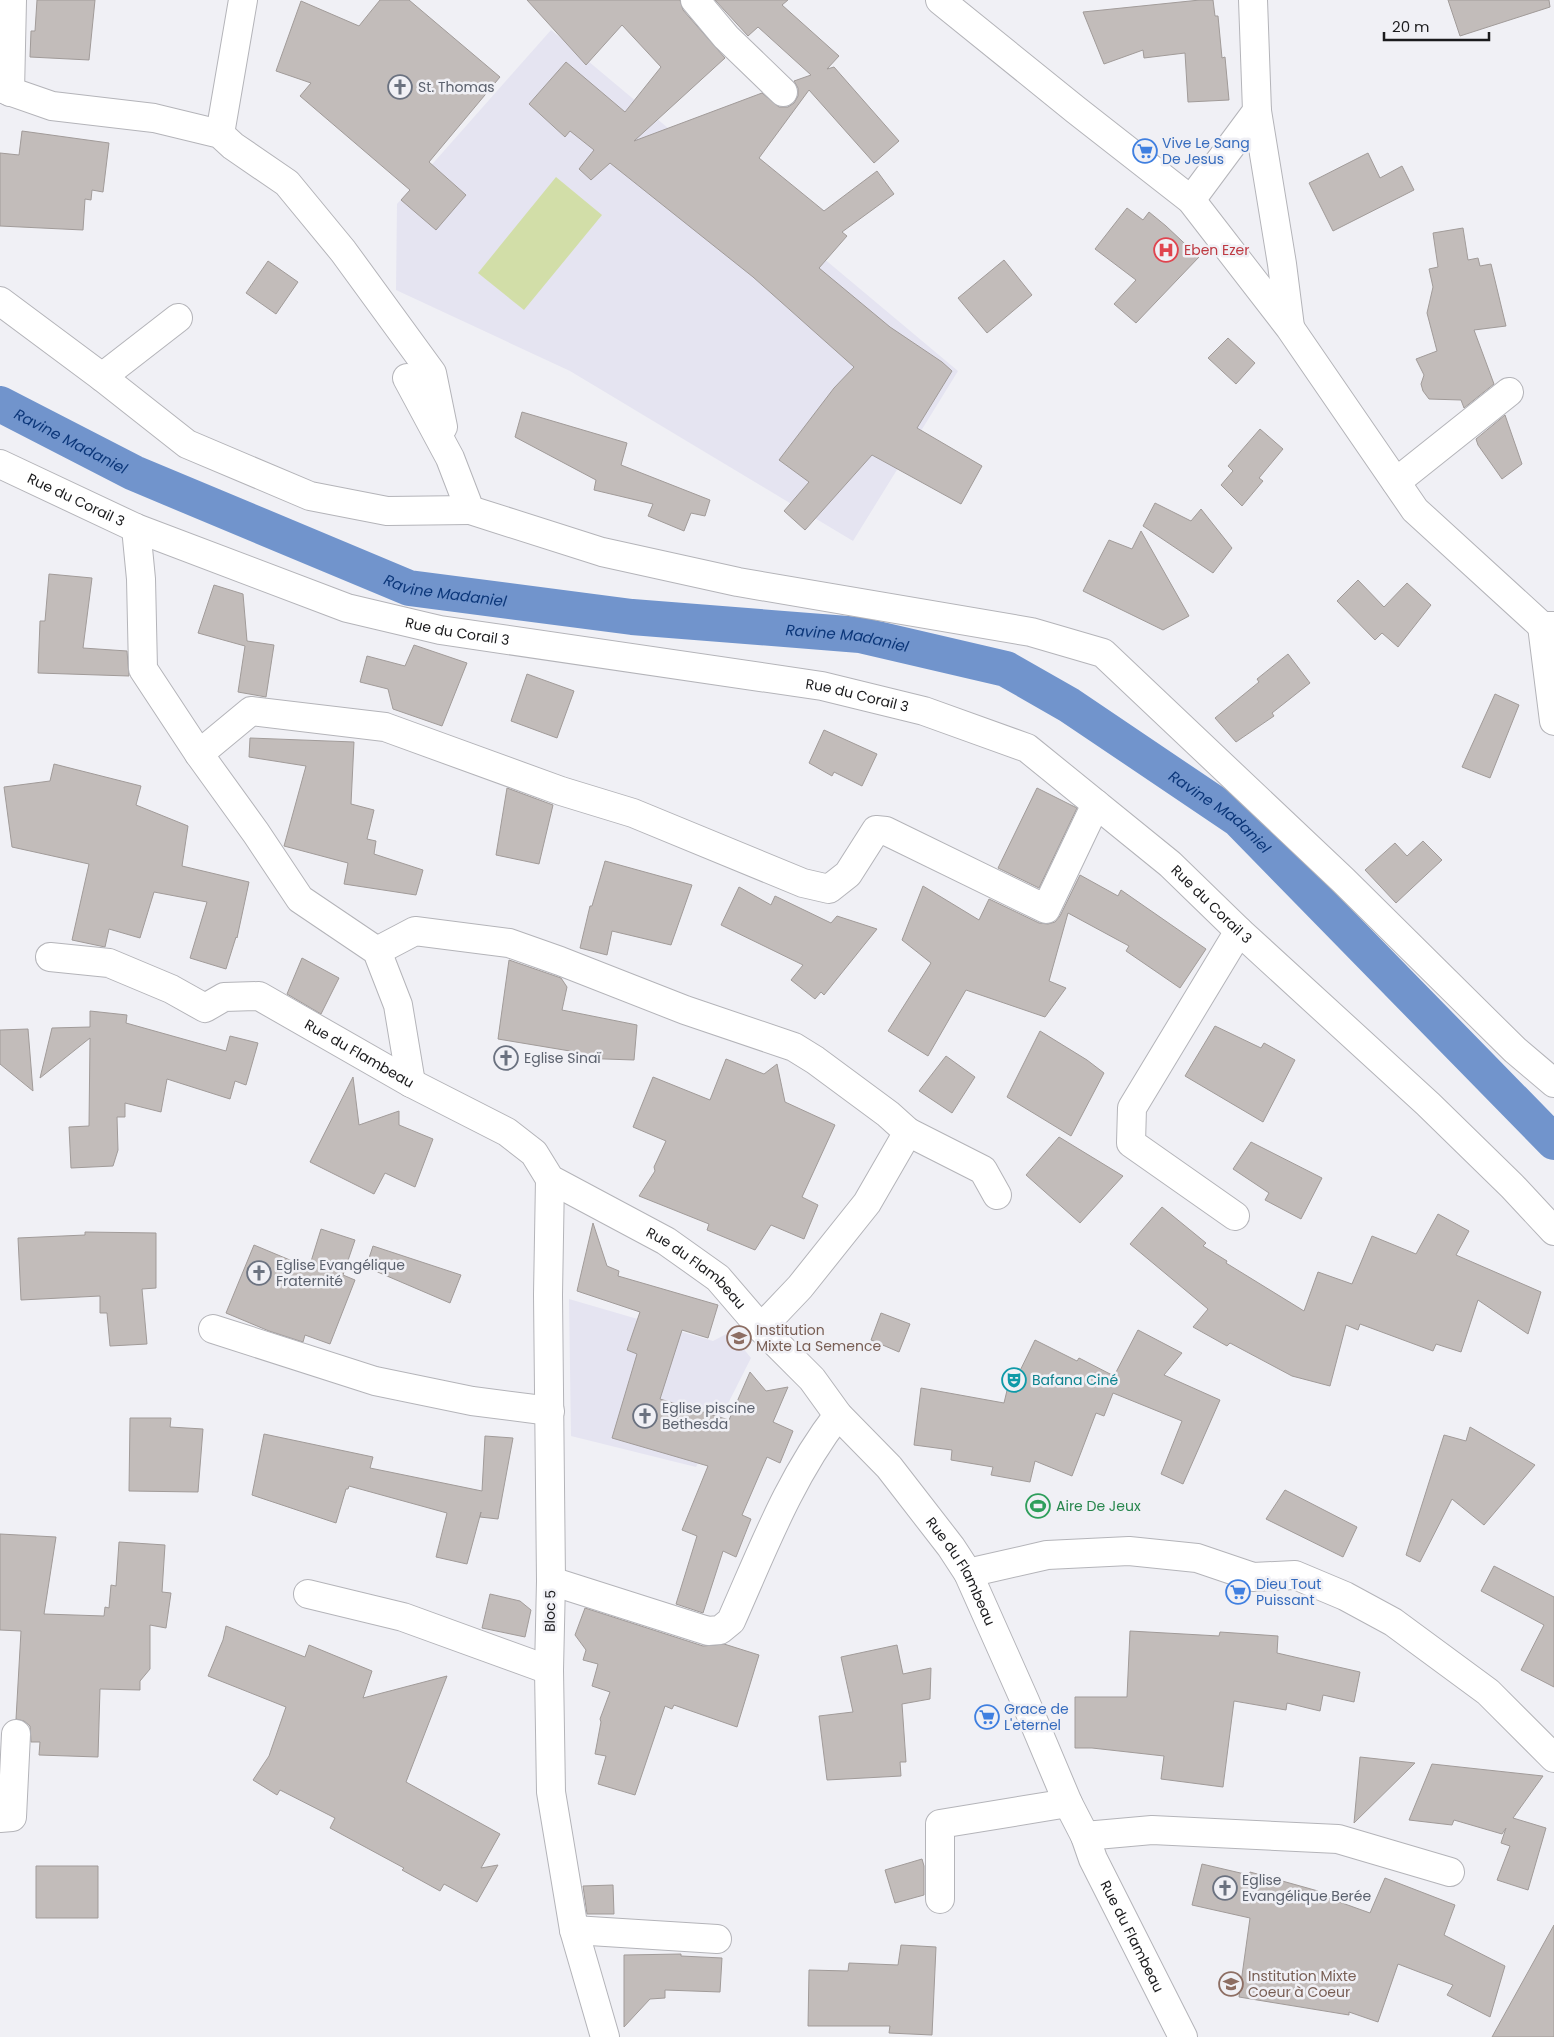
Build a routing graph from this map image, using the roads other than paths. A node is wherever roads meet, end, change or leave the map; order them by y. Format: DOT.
graph roads {
  1 [pos="12,0"];
  2 [pos="243,0"];
  3 [pos="695,0"];
  4 [pos="940,0"];
  5 [pos="1253,0"];
  6 [pos="5,90"];
  7 [pos="783,92"];
  8 [pos="1257,111"];
  9 [pos="220,134"];
  10 [pos="1191,200"];
  11 [pos="0,301"];
  12 [pos="178,318"];
  13 [pos="1290,328"];
  14 [pos="102,377"];
  15 [pos="407,378"];
  16 [pos="1509,392"];
  17 [pos="450,458"];
  18 [pos="0,464"];
  19 [pos="1396,482"];
  20 [pos="470,510"];
  21 [pos="136,528"];
  22 [pos="1548,626"];
  23 [pos="1554,720"];
  24 [pos="198,754"];
  25 [pos="1096,804"];
  26 [pos="1239,931"];
  27 [pos="377,952"];
  28 [pos="50,957"];
  29 [pos="411,1083"];
  30 [pos="1554,1083"];
  31 [pos="908,1132"];
  32 [pos="550,1179"];
  33 [pos="997,1195"];
  34 [pos="1234,1216"];
  35 [pos="1554,1231"];
  36 [pos="761,1328"];
  37 [pos="213,1329"];
  38 [pos="550,1412"];
  39 [pos="838,1415"];
  40 [pos="968,1573"];
  41 [pos="551,1581"];
  42 [pos="308,1594"];
  43 [pos="549,1670"];
  44 [pos="16,1734"];
  45 [pos="1554,1758"];
  46 [pos="1068,1803"];
  47 [pos="0,1818"];
  48 [pos="1085,1836"];
  49 [pos="1450,1872"];
  50 [pos="940,1899"];
  51 [pos="574,1930"];
  52 [pos="717,1939"];
  53 [pos="605,2037"];
  54 [pos="1183,2037"];
  1 -- 6 [label="street"];
  2 -- 9 [label="street"];
  3 -- 7 [label="street"];
  4 -- 10 [label="street"];
  5 -- 8 [label="street"];
  6 -- 9 [label="street"];
  8 -- 10 [label="street"];
  8 -- 13 [label="street"];
  9 -- 17 [label="street"];
  10 -- 13 [label="street"];
  11 -- 14 [label="street"];
  12 -- 14 [label="street"];
  13 -- 19 [label="street"];
  14 -- 20 [label="street"];
  15 -- 17 [label="street"];
  16 -- 19 [label="street"];
  17 -- 20 [label="street"];
  18 -- 21 [label="street, Rue du Corail 3"];
  19 -- 22 [label="street"];
  20 -- 30 [label="street"];
  21 -- 24 [label="street"];
  21 -- 25 [label="street, Rue du Corail 3"];
  22 -- 23 [label="street"];
  24 -- 25 [label="street"];
  24 -- 27 [label="street"];
  25 -- 26 [label="street, Rue du Corail 3"];
  26 -- 34 [label="street"];
  26 -- 35 [label="street, Rue du Corail 3"];
  27 -- 29 [label="street"];
  27 -- 31 [label="street"];
  28 -- 29 [label="street, Rue du Flambeau"];
  29 -- 32 [label="street, Rue du Flambeau"];
  31 -- 33 [label="street"];
  31 -- 36 [label="street"];
  32 -- 36 [label="street, Rue du Flambeau"];
  32 -- 38 [label="street, Bloc 5"];
  36 -- 39 [label="street, Rue du Flambeau"];
  37 -- 38 [label="street"];
  38 -- 41 [label="street, Bloc 5"];
  39 -- 40 [label="street, Rue du Flambeau"];
  39 -- 41 [label="street"];
  40 -- 45 [label="street"];
  40 -- 46 [label="street, Rue du Flambeau"];
  41 -- 43 [label="street, Bloc 5"];
  42 -- 43 [label="street"];
  43 -- 51 [label="street, Bloc 5"];
  44 -- 47 [label="street"];
  46 -- 48 [label="street, Rue du Flambeau"];
  46 -- 50 [label="street"];
  48 -- 49 [label="street"];
  48 -- 54 [label="street, Rue du Flambeau"];
  51 -- 52 [label="street"];
  51 -- 53 [label="street, Bloc 5"];
}
